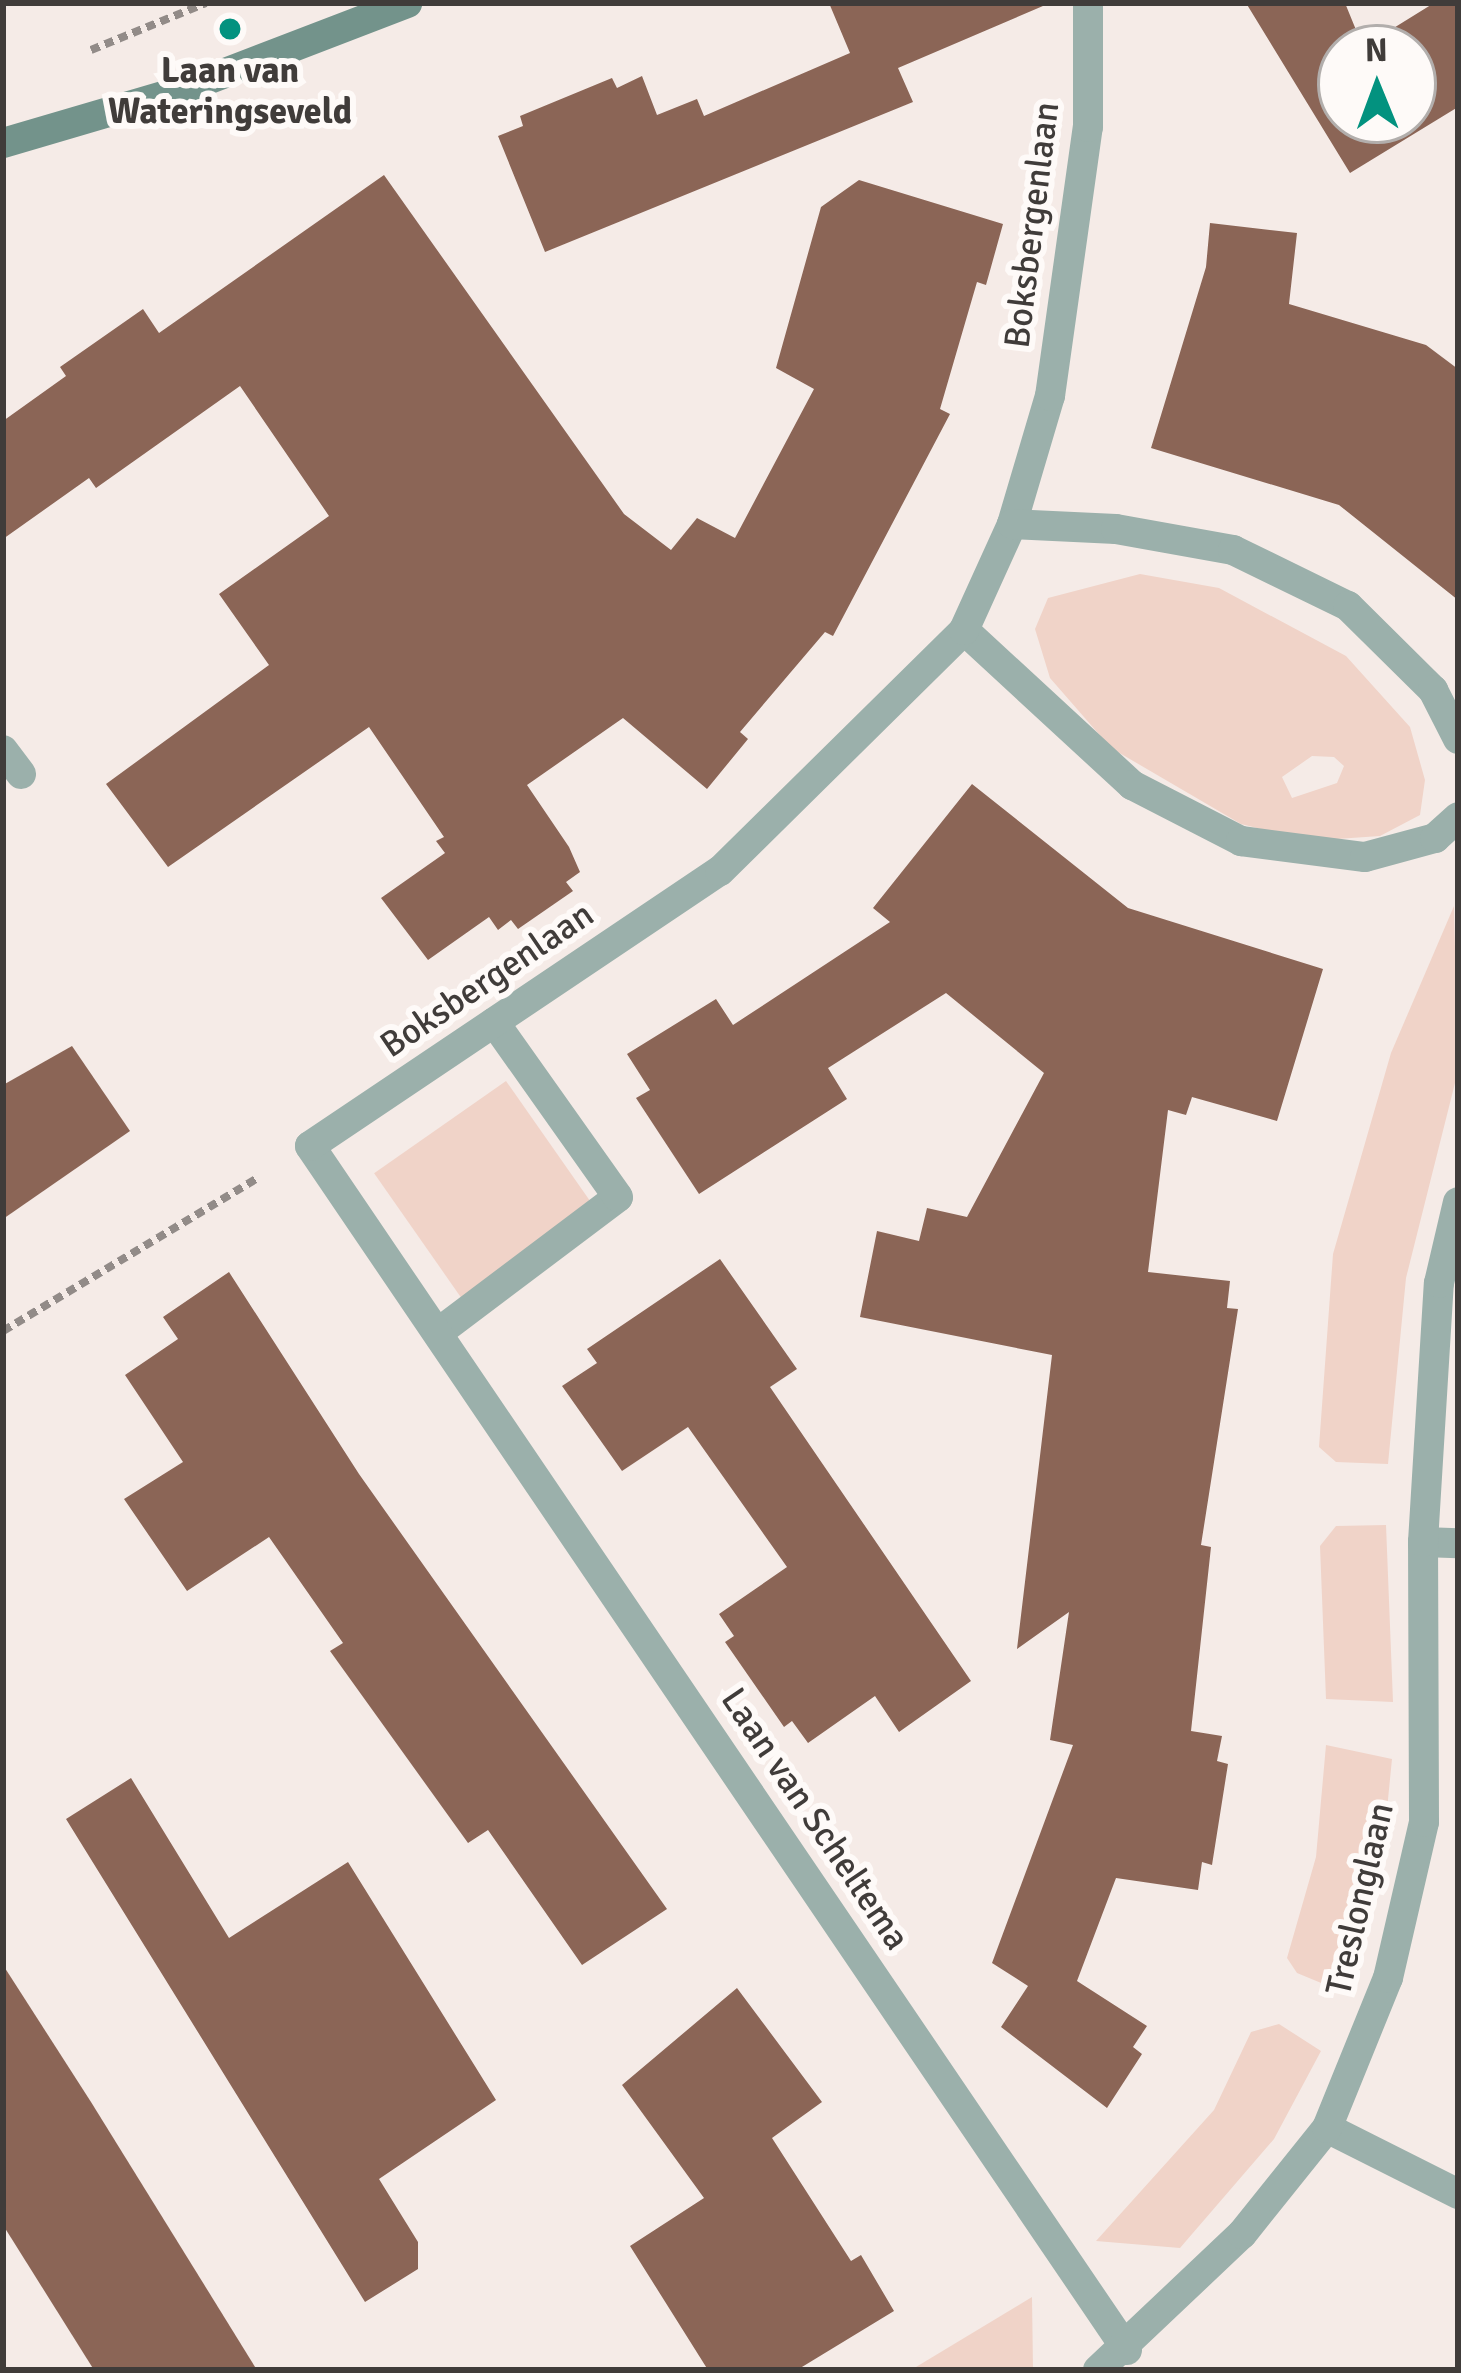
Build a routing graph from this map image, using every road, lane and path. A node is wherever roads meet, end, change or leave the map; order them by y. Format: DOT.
graph roads {
  1 [pos="407,3"];
  2 [pos="1088,3"];
  3 [pos="3,143"];
  4 [pos="1012,524"];
  5 [pos="964,630"];
  6 [pos="1458,739"];
  7 [pos="1458,817"];
  8 [pos="494,1022"];
  9 [pos="310,1146"];
  10 [pos="1458,1202"];
  11 [pos="3,1331"];
  12 [pos="439,1332"];
  13 [pos="1423,1542"];
  14 [pos="1458,1544"];
  15 [pos="1327,2128"];
  16 [pos="1458,2194"];
  17 [pos="1127,2350"];
  18 [pos="1098,2370"];
  1 -- 3 [label="street"];
  2 -- 4 [label="street, Boksbergenlaan"];
  4 -- 5 [label="street, Boksbergenlaan"];
  4 -- 6 [label="street"];
  5 -- 7 [label="street"];
  5 -- 8 [label="street, Boksbergenlaan"];
  8 -- 9 [label="street, Boksbergenlaan"];
  8 -- 12 [label="street"];
  9 -- 11 [label="path"];
  9 -- 12 [label="street, Laan van Scheltema"];
  10 -- 13 [label="street, Treslonglaan"];
  12 -- 17 [label="street, Laan van Scheltema"];
  13 -- 14 [label="street"];
  13 -- 15 [label="street, Treslonglaan"];
  15 -- 16 [label="street"];
  15 -- 17 [label="street, Treslonglaan"];
  17 -- 18 [label="street, Treslonglaan"];
}
